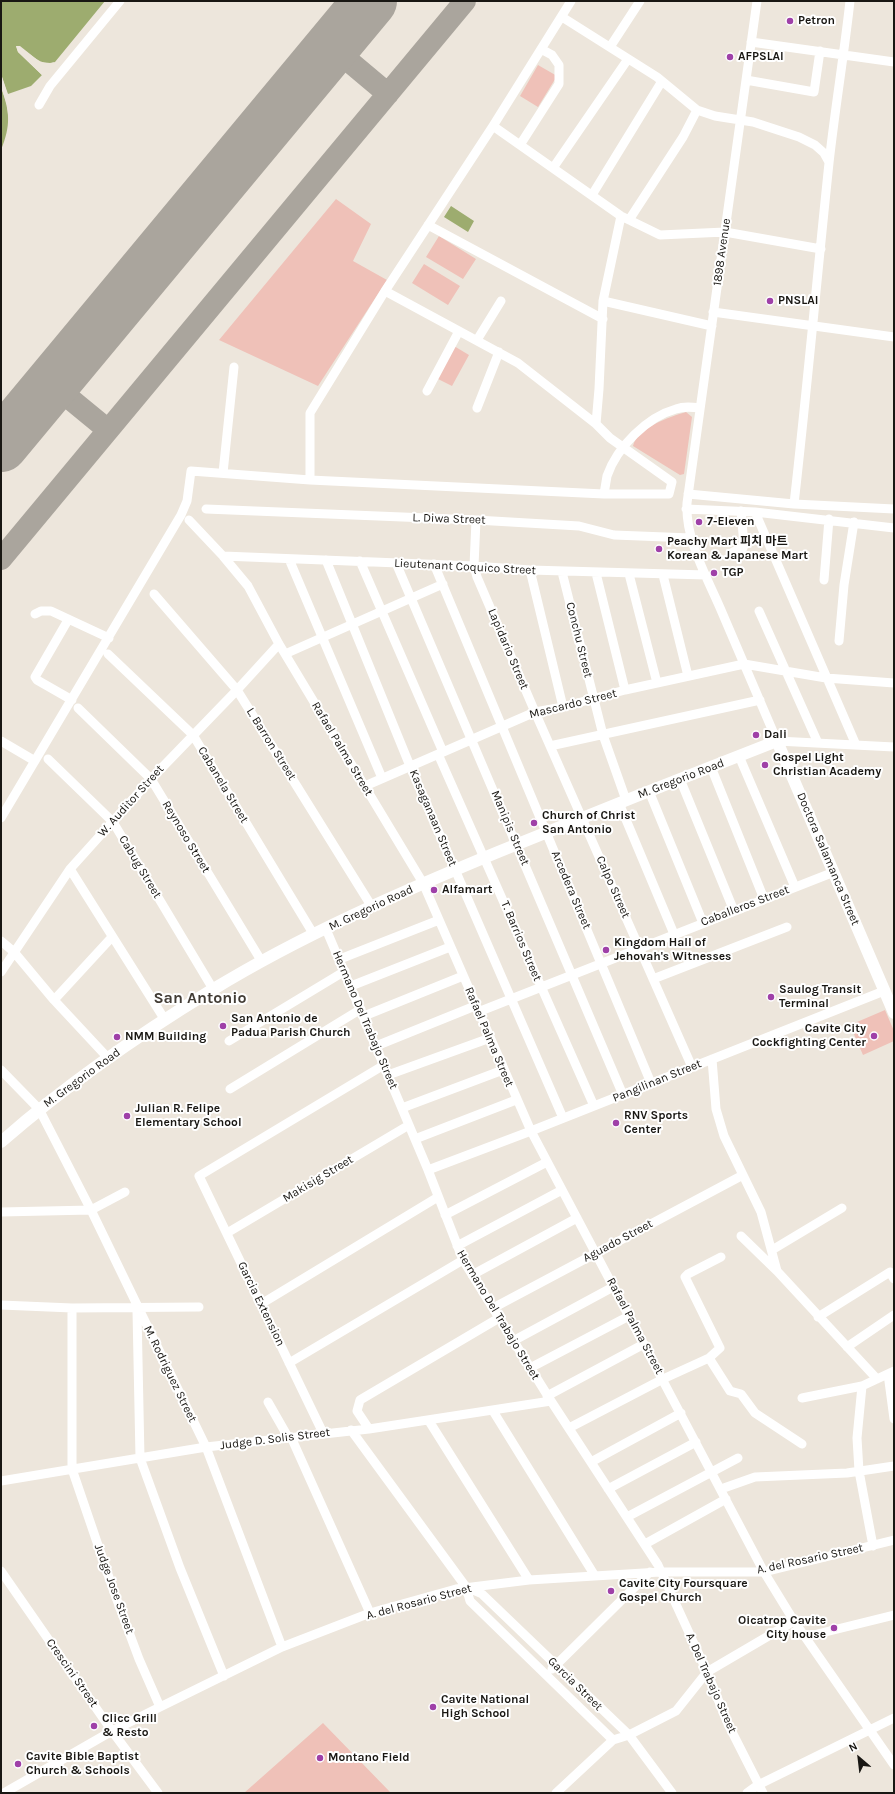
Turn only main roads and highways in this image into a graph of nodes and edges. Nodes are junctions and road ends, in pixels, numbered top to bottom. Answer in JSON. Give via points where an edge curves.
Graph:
{"nodes":[{"id":1,"x":777,"y":741,"type":"joint"},
{"id":2,"x":894,"y":1013,"type":"edge"},
{"id":3,"x":1,"y":1142,"type":"edge"}],
"edges":[{"from":1,"to":2,"type":"main road","name":"Doctora Salamanca Street"},
{"from":1,"to":3,"type":"main road","name":"M. Gregorio Road","via":[[423,883],[314,935],[213,989],[165,1020],[39,1109]]}]}
